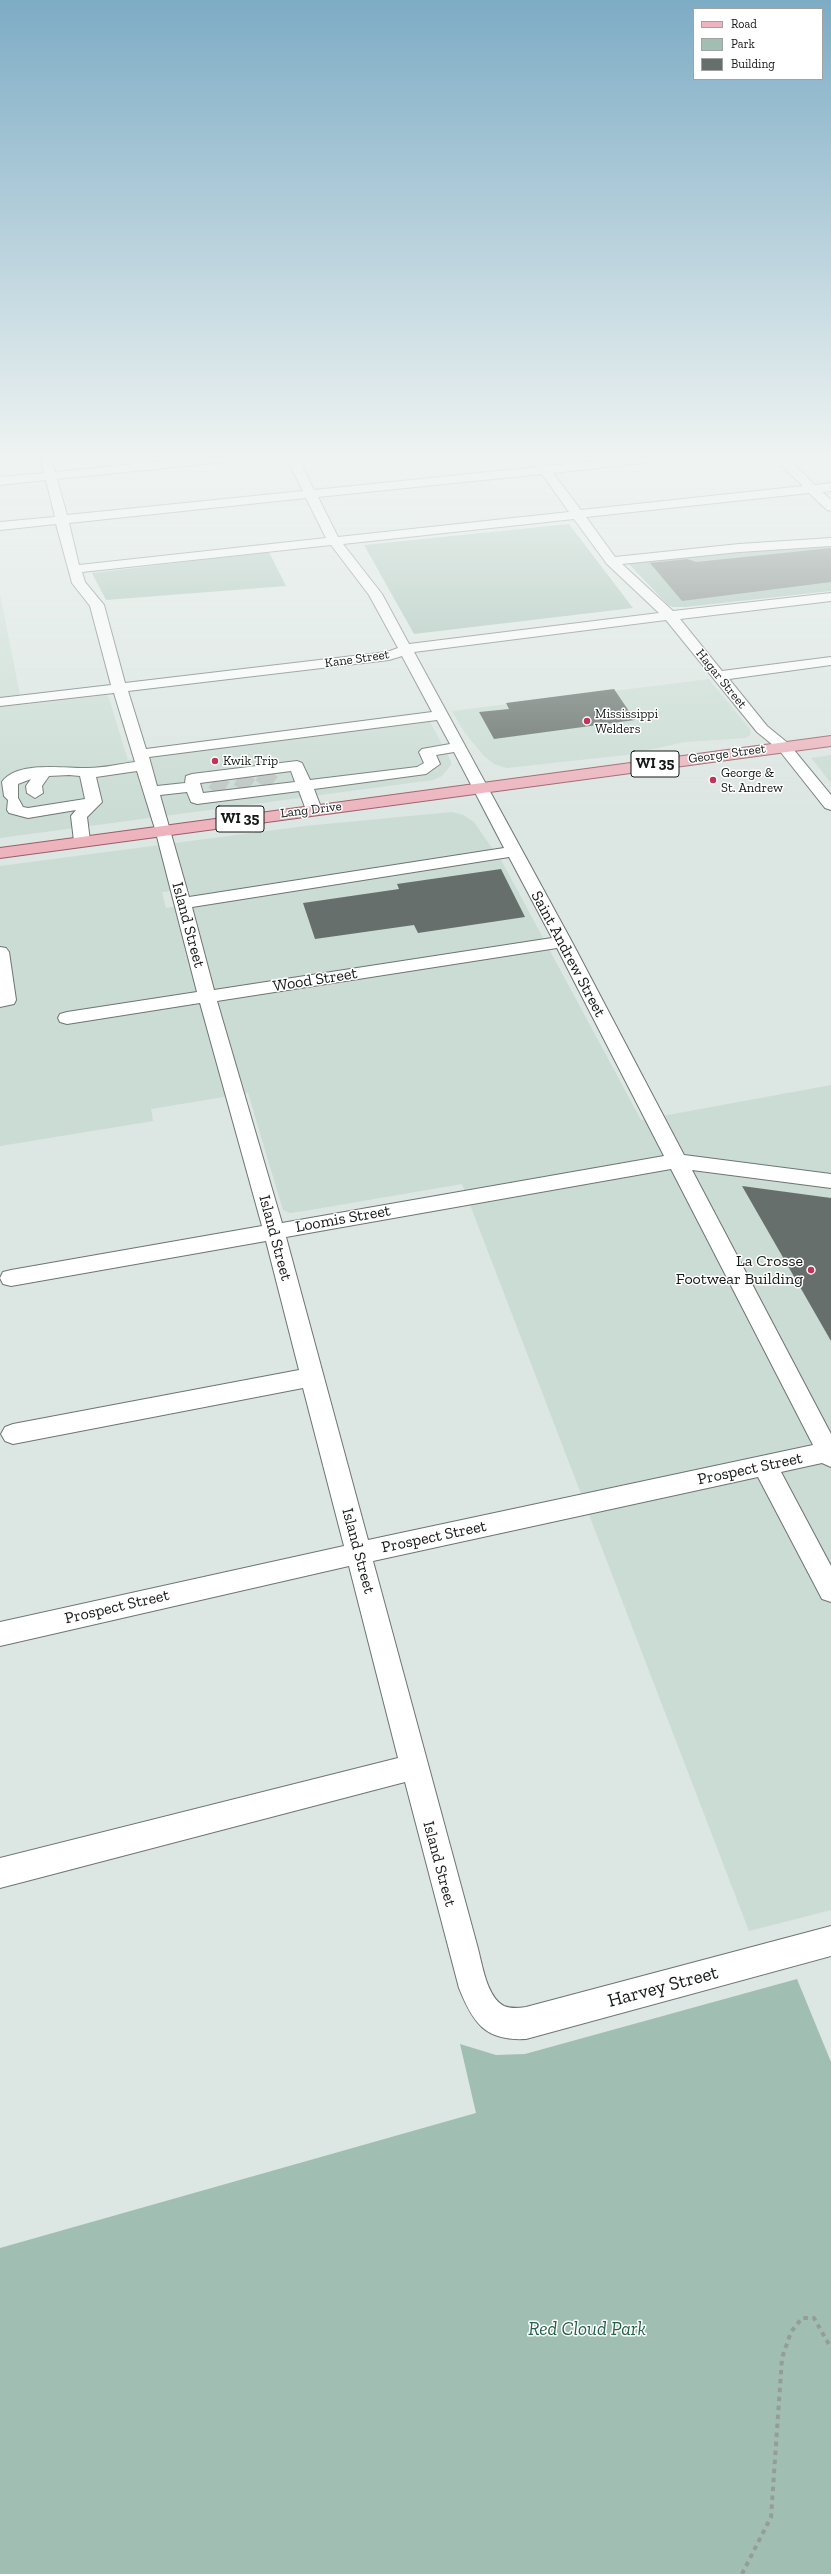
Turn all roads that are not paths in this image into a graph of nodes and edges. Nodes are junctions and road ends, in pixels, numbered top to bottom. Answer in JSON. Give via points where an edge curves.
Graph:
{"nodes":[{"id":1,"x":77,"y":578,"type":"edge"},
{"id":2,"x":362,"y":578,"type":"edge"},
{"id":3,"x":630,"y":578,"type":"edge"},
{"id":4,"x":831,"y":597,"type":"edge"},
{"id":5,"x":671,"y":617,"type":"junction"},
{"id":6,"x":406,"y":650,"type":"junction"},
{"id":7,"x":831,"y":661,"type":"edge"},
{"id":8,"x":718,"y":676,"type":"junction"},
{"id":9,"x":119,"y":688,"type":"junction"},
{"id":10,"x":0,"y":702,"type":"edge"},
{"id":11,"x":441,"y":715,"type":"junction"},
{"id":12,"x":831,"y":741,"type":"edge"},
{"id":13,"x":459,"y":747,"type":"junction"},
{"id":14,"x":784,"y":747,"type":"junction"},
{"id":15,"x":142,"y":760,"type":"junction"},
{"id":16,"x":43,"y":773,"type":"junction"},
{"id":17,"x":87,"y":773,"type":"junction"},
{"id":18,"x":249,"y":779,"type":"junction"},
{"id":19,"x":219,"y":785,"type":"junction"},
{"id":20,"x":304,"y":785,"type":"junction"},
{"id":21,"x":193,"y":786,"type":"junction"},
{"id":22,"x":480,"y":788,"type":"junction"},
{"id":23,"x":151,"y":791,"type":"junction"},
{"id":24,"x":40,"y":801,"type":"junction"},
{"id":25,"x":94,"y":802,"type":"junction"},
{"id":26,"x":831,"y":805,"type":"edge"},
{"id":27,"x":314,"y":810,"type":"junction"},
{"id":28,"x":163,"y":829,"type":"junction"},
{"id":29,"x":82,"y":841,"type":"junction"},
{"id":30,"x":514,"y":852,"type":"junction"},
{"id":31,"x":0,"y":853,"type":"edge"},
{"id":32,"x":182,"y":903,"type":"junction"},
{"id":33,"x":563,"y":942,"type":"junction"},
{"id":34,"x":0,"y":952,"type":"edge"},
{"id":35,"x":207,"y":997,"type":"junction"},
{"id":36,"x":0,"y":1001,"type":"edge"},
{"id":37,"x":67,"y":1018,"type":"dead end"},
{"id":38,"x":675,"y":1161,"type":"junction"},
{"id":39,"x":831,"y":1181,"type":"edge"},
{"id":40,"x":274,"y":1232,"type":"junction"},
{"id":41,"x":11,"y":1278,"type":"dead end"},
{"id":42,"x":312,"y":1377,"type":"junction"},
{"id":43,"x":13,"y":1434,"type":"dead end"},
{"id":44,"x":830,"y":1454,"type":"edge"},
{"id":45,"x":765,"y":1466,"type":"junction"},
{"id":46,"x":359,"y":1553,"type":"junction"},
{"id":47,"x":831,"y":1591,"type":"edge"},
{"id":48,"x":0,"y":1634,"type":"edge"},
{"id":49,"x":413,"y":1767,"type":"junction"},
{"id":50,"x":0,"y":1873,"type":"edge"},
{"id":51,"x":831,"y":1941,"type":"edge"},
{"id":52,"x":495,"y":2019,"type":"joint"}],
"edges":[{"from":1,"to":9,"type":"street","name":"Island Street","via":[[97,605]]},
{"from":2,"to":6,"type":"street","name":"Saint Andrew Street"},
{"from":3,"to":5,"type":"street","name":"Hagar Street"},
{"from":4,"to":5,"type":"street","name":"Kane Street"},
{"from":5,"to":6,"type":"street","name":"Kane Street","via":[[418,645]]},
{"from":5,"to":8,"type":"street","name":"Hagar Street"},
{"from":6,"to":9,"type":"street","name":"Kane Street","via":[[389,656]]},
{"from":6,"to":11,"type":"street","name":"Saint Andrew Street"},
{"from":7,"to":8,"type":"street"},
{"from":8,"to":14,"type":"street","name":"Hagar Street","via":[[762,729]]},
{"from":9,"to":10,"type":"street","name":"Kane Street"},
{"from":9,"to":15,"type":"street","name":"Island Street"},
{"from":11,"to":13,"type":"street","name":"Saint Andrew Street"},
{"from":11,"to":15,"type":"street"},
{"from":12,"to":14,"type":"main road","name":"George Street","number":"WI 35"},
{"from":13,"to":20,"type":"street","via":[[427,752],[432,764],[421,771]]},
{"from":13,"to":22,"type":"street","name":"Saint Andrew Street"},
{"from":14,"to":22,"type":"main road","name":"George Street","number":"WI 35"},
{"from":14,"to":26,"type":"street","name":"Hagar Street"},
{"from":15,"to":17,"type":"street"},
{"from":15,"to":23,"type":"street","name":"Island Street"},
{"from":16,"to":17,"type":"street","via":[[74,770]]},
{"from":16,"to":24,"type":"street","via":[[34,786]]},
{"from":16,"to":24,"type":"street","via":[[19,776],[10,782],[14,810],[28,813]]},
{"from":17,"to":25,"type":"street"},
{"from":18,"to":19,"type":"street"},
{"from":18,"to":19,"type":"street"},
{"from":18,"to":20,"type":"street","via":[[277,786]]},
{"from":18,"to":20,"type":"street","via":[[297,766]]},
{"from":19,"to":21,"type":"street","via":[[192,779]]},
{"from":19,"to":21,"type":"street","via":[[197,799]]},
{"from":20,"to":27,"type":"street"},
{"from":21,"to":23,"type":"street"},
{"from":22,"to":27,"type":"main road","name":"Lang Drive","number":"WI 35"},
{"from":22,"to":30,"type":"street","name":"Saint Andrew Street"},
{"from":23,"to":28,"type":"street","name":"Island Street"},
{"from":24,"to":25,"type":"street"},
{"from":25,"to":29,"type":"street","via":[[79,816]]},
{"from":27,"to":28,"type":"main road","name":"Lang Drive","number":"WI 35"},
{"from":28,"to":29,"type":"main road","name":"Lang Drive","number":"WI 35"},
{"from":28,"to":32,"type":"street","name":"Island Street"},
{"from":29,"to":31,"type":"main road","name":"Lang Drive","number":"WI 35"},
{"from":30,"to":32,"type":"street"},
{"from":30,"to":33,"type":"street","name":"Saint Andrew Street"},
{"from":32,"to":35,"type":"street","name":"Island Street"},
{"from":33,"to":35,"type":"street","name":"Wood Street"},
{"from":33,"to":38,"type":"street","name":"Saint Andrew Street"},
{"from":34,"to":36,"type":"street","via":[[7,1000]]},
{"from":35,"to":37,"type":"street","name":"Wood Street"},
{"from":35,"to":40,"type":"street","name":"Island Street"},
{"from":38,"to":39,"type":"street","name":"Loomis Street"},
{"from":38,"to":40,"type":"street","name":"Loomis Street"},
{"from":38,"to":44,"type":"street","name":"Saint Andrew Street"},
{"from":40,"to":41,"type":"street","name":"Loomis Street"},
{"from":40,"to":42,"type":"street","name":"Island Street"},
{"from":42,"to":43,"type":"street"},
{"from":42,"to":46,"type":"street","name":"Island Street"},
{"from":44,"to":45,"type":"street","name":"Prospect Street"},
{"from":45,"to":46,"type":"street","name":"Prospect Street"},
{"from":45,"to":47,"type":"street"},
{"from":46,"to":48,"type":"street","name":"Prospect Street"},
{"from":46,"to":49,"type":"street","name":"Island Street"},
{"from":49,"to":50,"type":"street"},
{"from":49,"to":52,"type":"street","name":"Island Street","via":[[475,1991],[481,2006]]},
{"from":51,"to":52,"type":"street","name":"Harvey Street","via":[[526,2023],[508,2024]]}]}
